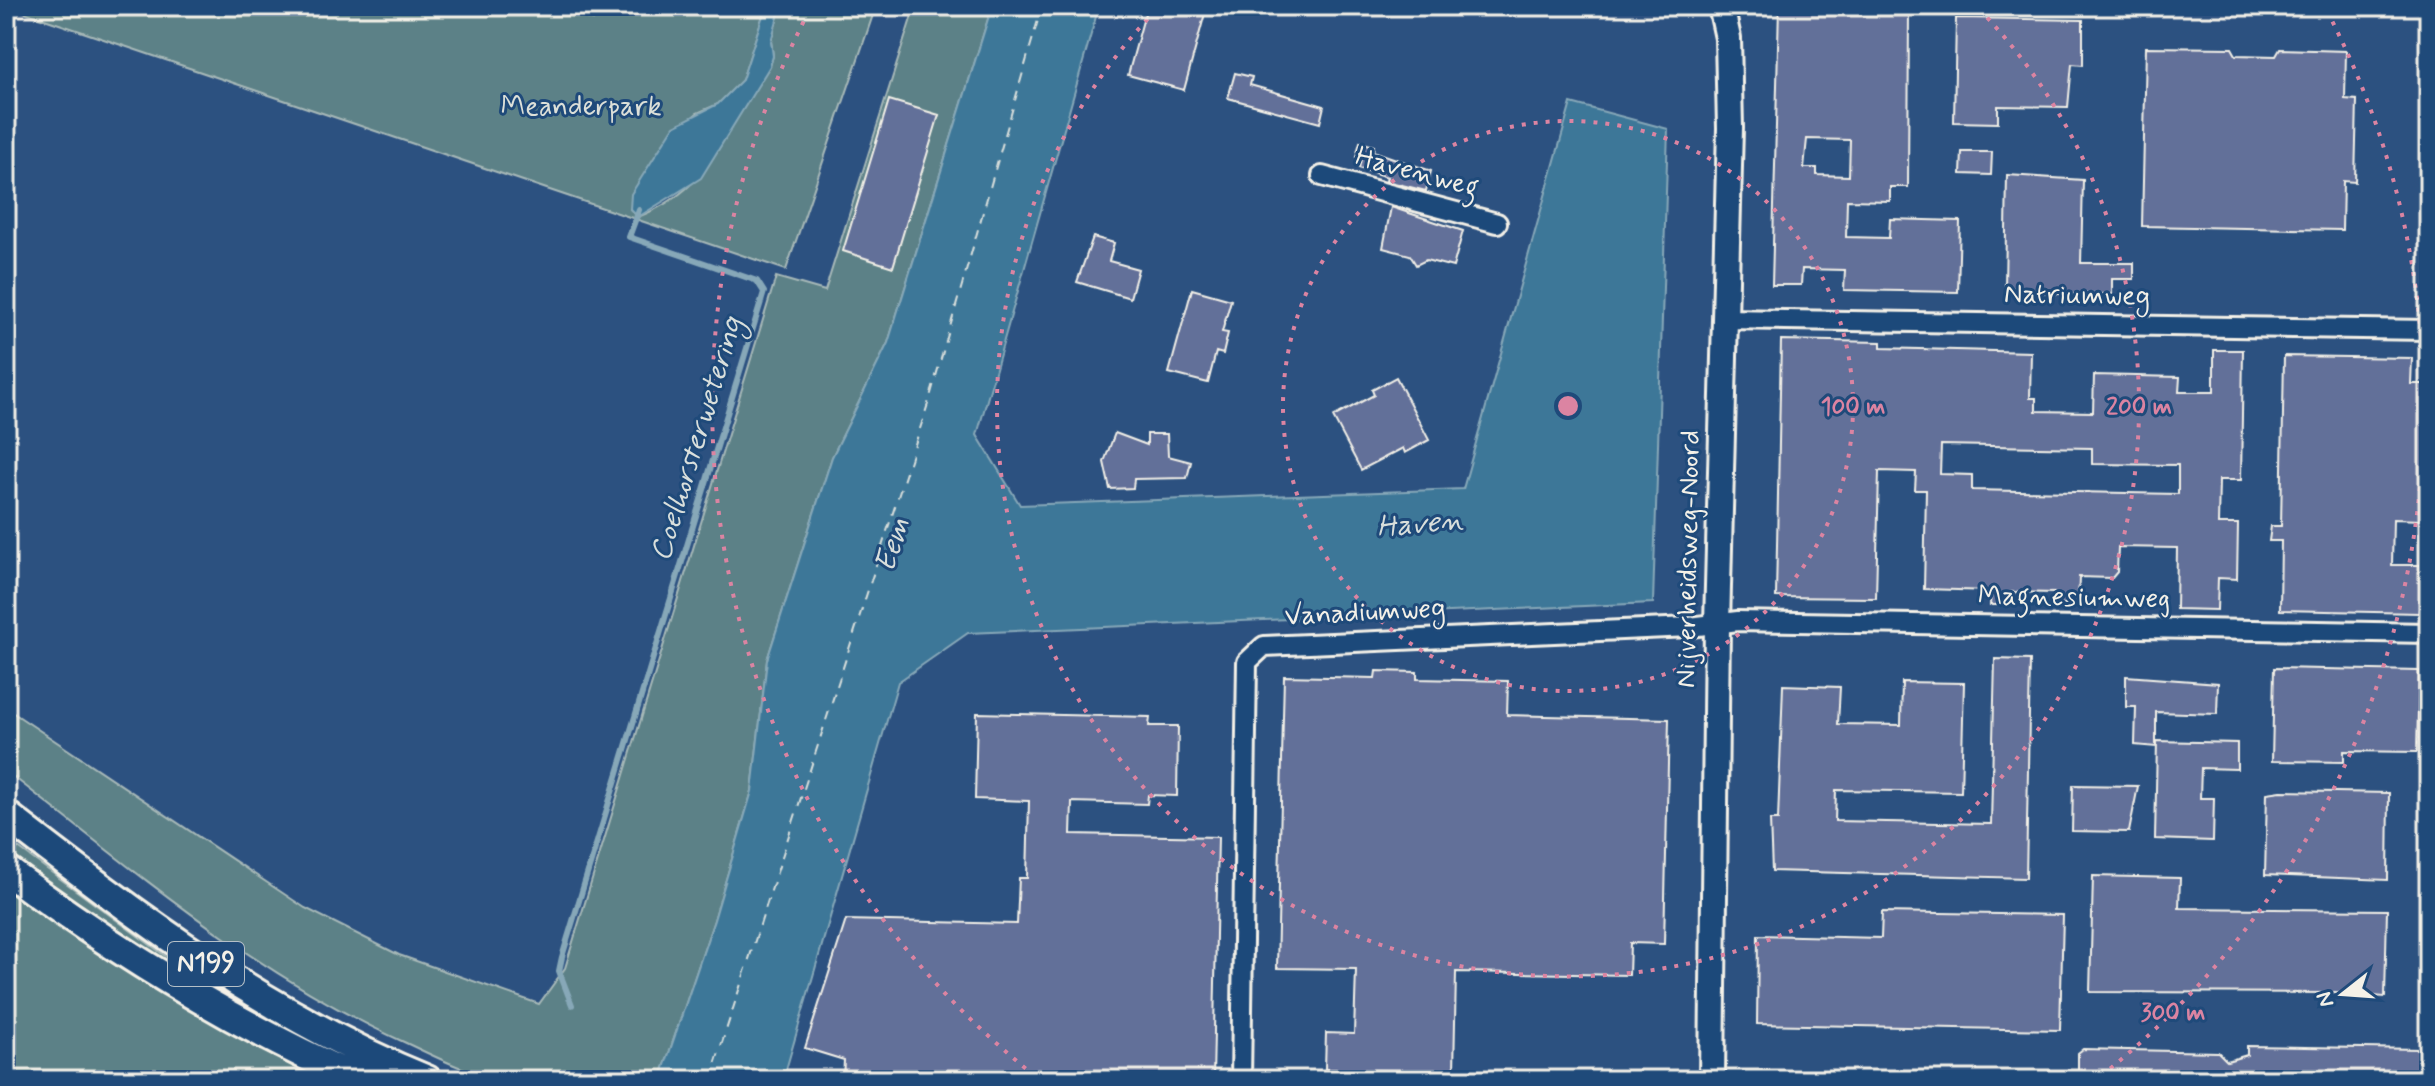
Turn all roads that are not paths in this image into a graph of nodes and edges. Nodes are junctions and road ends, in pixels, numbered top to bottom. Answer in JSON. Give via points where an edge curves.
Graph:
{"nodes":[{"id":1,"x":1721,"y":6,"type":"edge"},
{"id":2,"x":1737,"y":6,"type":"edge"},
{"id":3,"x":1728,"y":38,"type":"junction"},
{"id":4,"x":1322,"y":176,"type":"dead end"},
{"id":5,"x":1497,"y":223,"type":"dead end"},
{"id":6,"x":1724,"y":319,"type":"junction"},
{"id":7,"x":2429,"y":330,"type":"edge"},
{"id":8,"x":1717,"y":624,"type":"junction"},
{"id":9,"x":2429,"y":633,"type":"edge"},
{"id":10,"x":6,"y":815,"type":"edge"},
{"id":11,"x":6,"y":870,"type":"edge"},
{"id":12,"x":359,"y":1080,"type":"edge"},
{"id":13,"x":427,"y":1080,"type":"edge"},
{"id":14,"x":1241,"y":1080,"type":"edge"},
{"id":15,"x":1712,"y":1080,"type":"edge"}],
"edges":[{"from":1,"to":3,"type":"street","name":"Nijverheidsweg-Noord"},
{"from":2,"to":3,"type":"street","name":"Nijverheidsweg-Noord"},
{"from":3,"to":6,"type":"street","name":"Nijverheidsweg-Noord"},
{"from":4,"to":5,"type":"street","name":"Havenweg"},
{"from":6,"to":7,"type":"street","name":"Natriumweg"},
{"from":6,"to":8,"type":"street","name":"Nijverheidsweg-Noord"},
{"from":8,"to":9,"type":"street","name":"Magnesiumweg"},
{"from":8,"to":14,"type":"street","name":"Vanadiumweg","via":[[1264,646],[1247,662]]},
{"from":8,"to":15,"type":"street","name":"Nijverheidsweg-Noord"},
{"from":10,"to":13,"type":"main road","number":"N199","via":[[189,954],[285,1013]]},
{"from":11,"to":12,"type":"main road","number":"N199","via":[[223,1012]]}]}
